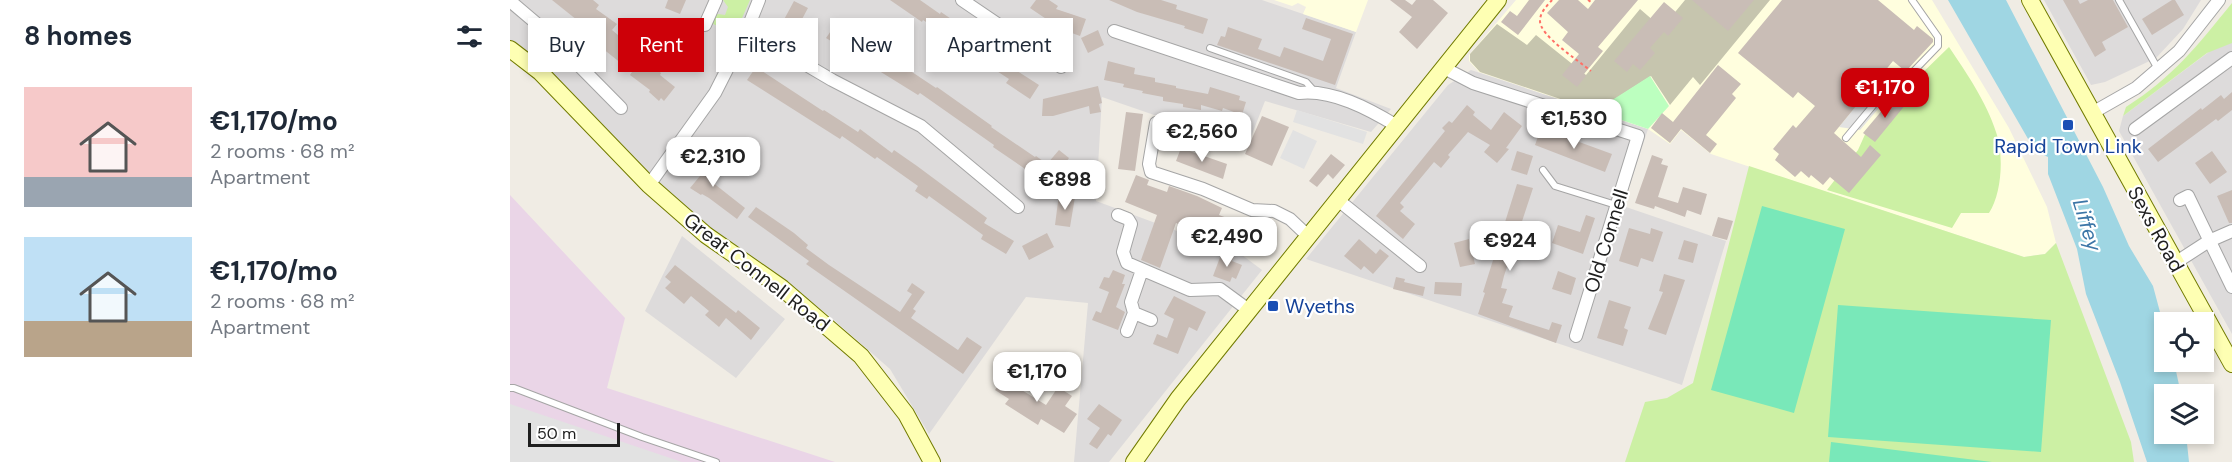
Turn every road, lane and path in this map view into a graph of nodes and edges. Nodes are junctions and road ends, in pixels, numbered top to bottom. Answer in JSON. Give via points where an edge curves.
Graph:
{"nodes":[{"id":1,"x":759,"y":0,"type":"edge"},
{"id":2,"x":962,"y":0,"type":"edge"},
{"id":3,"x":1498,"y":0,"type":"edge"},
{"id":4,"x":1552,"y":0,"type":"edge"},
{"id":5,"x":1912,"y":0,"type":"edge"},
{"id":6,"x":2030,"y":0,"type":"edge"},
{"id":7,"x":2119,"y":0,"type":"edge"},
{"id":8,"x":2219,"y":0,"type":"edge"},
{"id":9,"x":510,"y":1,"type":"edge"},
{"id":10,"x":718,"y":5,"type":"edge"},
{"id":11,"x":751,"y":18,"type":"edge"},
{"id":12,"x":989,"y":18,"type":"edge"},
{"id":13,"x":706,"y":24,"type":"joint"},
{"id":14,"x":716,"y":27,"type":"edge"},
{"id":15,"x":1114,"y":31,"type":"dead end"},
{"id":16,"x":1210,"y":48,"type":"dead end"},
{"id":17,"x":510,"y":49,"type":"edge"},
{"id":18,"x":2232,"y":58,"type":"edge"},
{"id":19,"x":1444,"y":68,"type":"junction"},
{"id":20,"x":2158,"y":69,"type":"junction"},
{"id":21,"x":1591,"y":70,"type":"dead end"},
{"id":22,"x":726,"y":72,"type":"edge"},
{"id":23,"x":816,"y":72,"type":"edge"},
{"id":24,"x":1315,"y":91,"type":"junction"},
{"id":25,"x":621,"y":108,"type":"dead end"},
{"id":26,"x":2092,"y":113,"type":"junction"},
{"id":27,"x":1397,"y":126,"type":"junction"},
{"id":28,"x":1169,"y":127,"type":"dead end"},
{"id":29,"x":2135,"y":129,"type":"dead end"},
{"id":30,"x":1846,"y":138,"type":"dead end"},
{"id":31,"x":1543,"y":170,"type":"dead end"},
{"id":32,"x":649,"y":185,"type":"junction"},
{"id":33,"x":1338,"y":201,"type":"junction"},
{"id":34,"x":2180,"y":201,"type":"dead end"},
{"id":35,"x":1617,"y":206,"type":"junction"},
{"id":36,"x":1018,"y":207,"type":"dead end"},
{"id":37,"x":1118,"y":215,"type":"dead end"},
{"id":38,"x":2232,"y":231,"type":"edge"},
{"id":39,"x":1309,"y":237,"type":"junction"},
{"id":40,"x":2209,"y":241,"type":"junction"},
{"id":41,"x":2175,"y":263,"type":"junction"},
{"id":42,"x":1420,"y":266,"type":"dead end"},
{"id":43,"x":1142,"y":270,"type":"junction"},
{"id":44,"x":2232,"y":288,"type":"edge"},
{"id":45,"x":1250,"y":310,"type":"junction"},
{"id":46,"x":1134,"y":313,"type":"junction"},
{"id":47,"x":1151,"y":320,"type":"dead end"},
{"id":48,"x":1127,"y":331,"type":"dead end"},
{"id":49,"x":1576,"y":336,"type":"dead end"},
{"id":50,"x":2232,"y":364,"type":"edge"},
{"id":51,"x":510,"y":388,"type":"edge"},
{"id":52,"x":716,"y":462,"type":"edge"},
{"id":53,"x":932,"y":462,"type":"edge"},
{"id":54,"x":1134,"y":462,"type":"edge"}],
"edges":[{"from":1,"to":11,"type":"street"},
{"from":2,"to":12,"type":"street"},
{"from":3,"to":19,"type":"street"},
{"from":4,"to":21,"type":"path","via":[[1540,22],[1544,32]]},
{"from":5,"to":30,"type":"lane","via":[[1938,37],[1938,46],[1910,75],[1896,78]]},
{"from":6,"to":26,"type":"street","name":"Sexs Road"},
{"from":7,"to":20,"type":"lane"},
{"from":8,"to":20,"type":"street","via":[[2179,51]]},
{"from":9,"to":25,"type":"street","via":[[543,28]]},
{"from":10,"to":13,"type":"street"},
{"from":13,"to":14,"type":"path"},
{"from":15,"to":24,"type":"street","via":[[1299,93]]},
{"from":16,"to":24,"type":"lane","via":[[1306,82]]},
{"from":17,"to":32,"type":"street","name":"Great Connell Road","via":[[540,72]]},
{"from":18,"to":29,"type":"street","via":[[2151,109]]},
{"from":19,"to":27,"type":"street"},
{"from":19,"to":35,"type":"street","name":"Old Connell","via":[[1473,83],[1638,136]]},
{"from":20,"to":26,"type":"street","via":[[2136,88]]},
{"from":22,"to":32,"type":"street","via":[[715,93]]},
{"from":23,"to":36,"type":"street","via":[[921,126]]},
{"from":24,"to":27,"type":"street","via":[[1377,114]]},
{"from":26,"to":41,"type":"street","name":"Sexs Road"},
{"from":27,"to":33,"type":"street"},
{"from":28,"to":39,"type":"street","via":[[1156,123],[1151,172],[1252,210],[1274,211],[1290,219]]},
{"from":31,"to":35,"type":"lane","via":[[1555,186]]},
{"from":32,"to":53,"type":"street","name":"Great Connell Road","via":[[706,235],[782,288],[861,356],[906,414]]},
{"from":33,"to":39,"type":"street"},
{"from":33,"to":42,"type":"street"},
{"from":34,"to":40,"type":"street","via":[[2188,196]]},
{"from":35,"to":49,"type":"street","name":"Old Connell"},
{"from":37,"to":43,"type":"street","via":[[1131,224],[1124,259]]},
{"from":38,"to":40,"type":"street"},
{"from":39,"to":45,"type":"street"},
{"from":40,"to":41,"type":"street"},
{"from":40,"to":44,"type":"street"},
{"from":41,"to":50,"type":"street","name":"Sexs Road"},
{"from":43,"to":45,"type":"street","via":[[1190,290],[1220,289]]},
{"from":43,"to":46,"type":"street","via":[[1131,302]]},
{"from":45,"to":54,"type":"street","via":[[1178,399]]},
{"from":46,"to":47,"type":"street"},
{"from":46,"to":48,"type":"street"},
{"from":51,"to":52,"type":"lane"}]}
